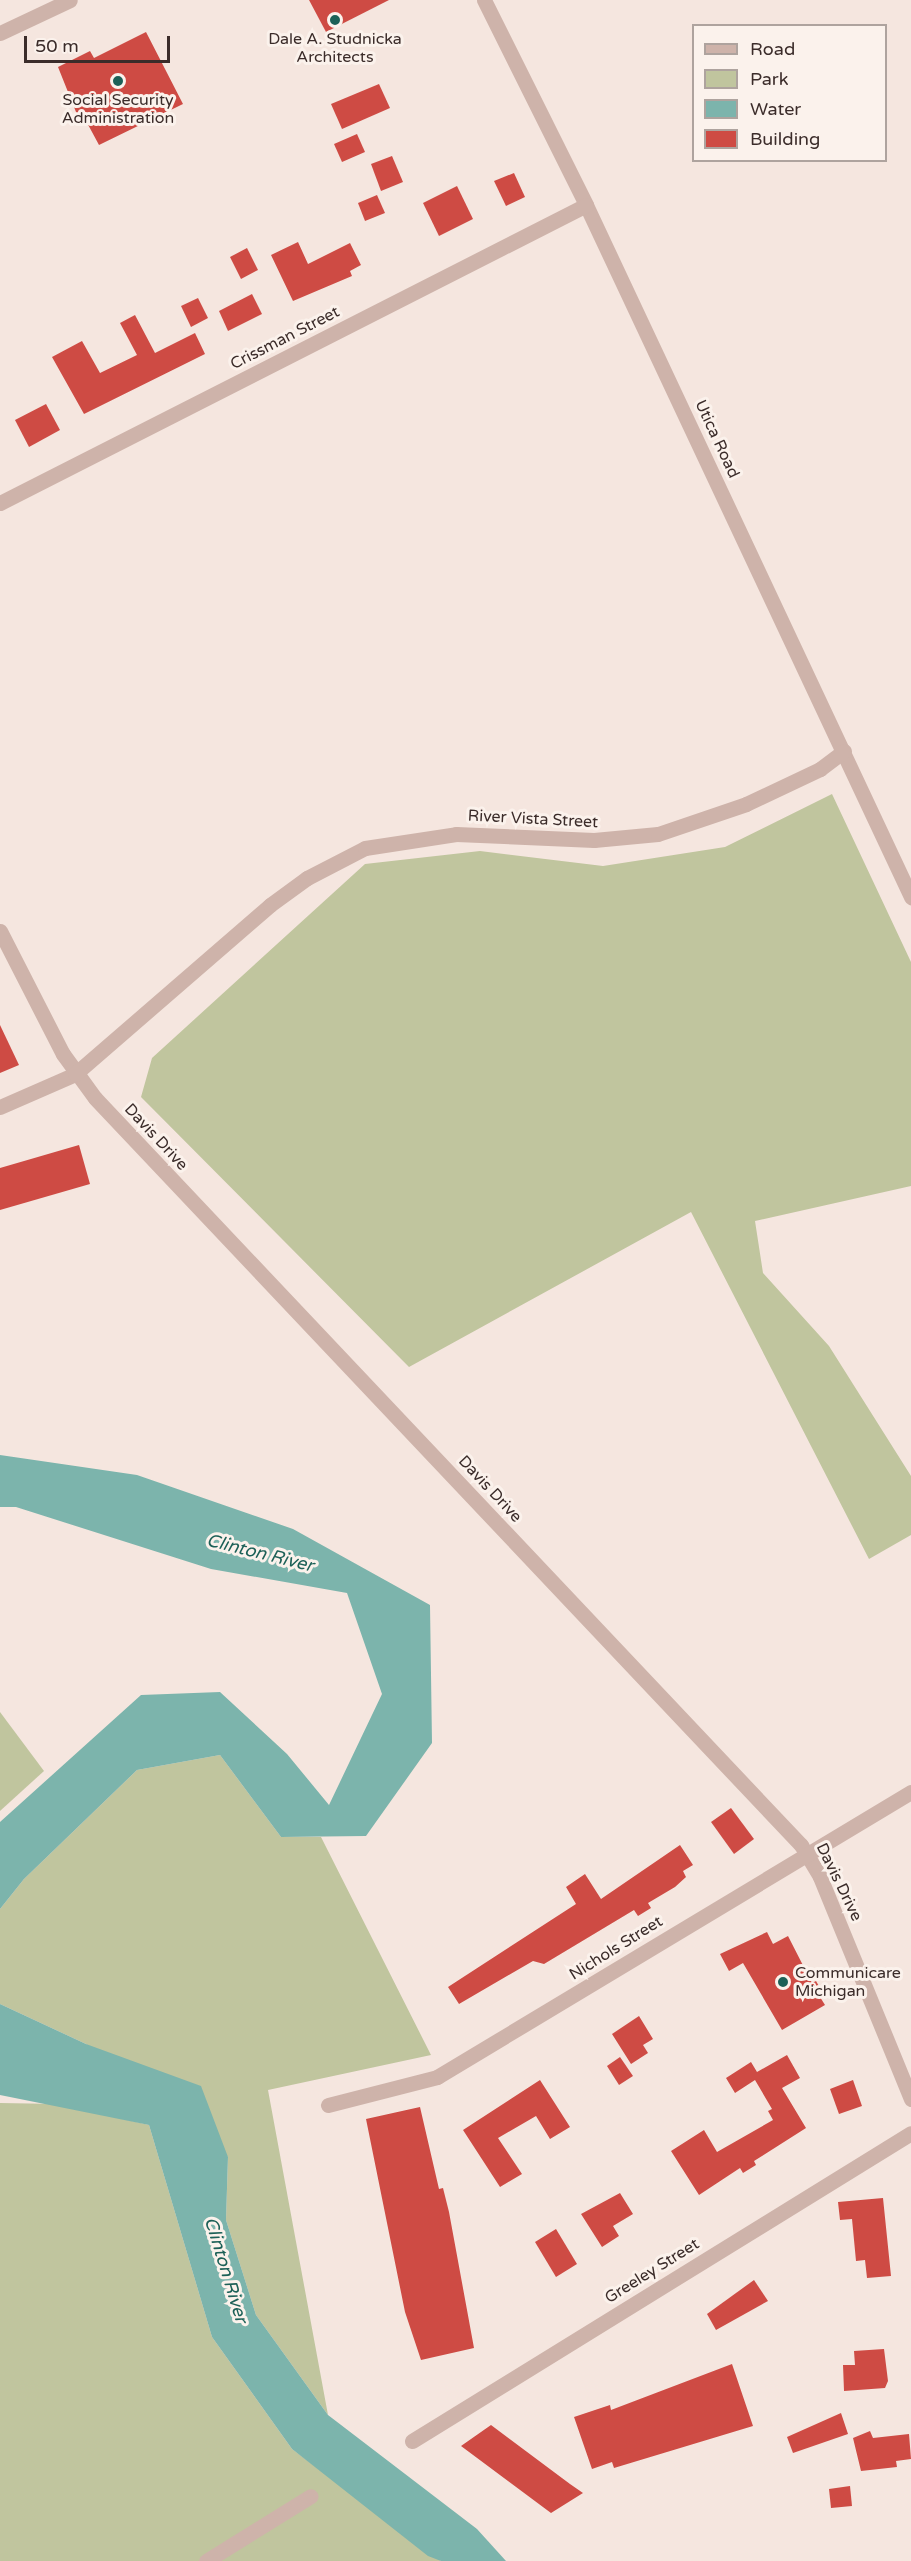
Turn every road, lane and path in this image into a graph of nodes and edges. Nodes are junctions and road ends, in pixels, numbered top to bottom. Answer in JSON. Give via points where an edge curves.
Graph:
{"nodes":[{"id":1,"x":70,"y":0,"type":"edge"},
{"id":2,"x":484,"y":0,"type":"edge"},
{"id":3,"x":0,"y":33,"type":"edge"},
{"id":4,"x":586,"y":205,"type":"junction"},
{"id":5,"x":0,"y":503,"type":"edge"},
{"id":6,"x":844,"y":751,"type":"junction"},
{"id":7,"x":911,"y":897,"type":"edge"},
{"id":8,"x":0,"y":931,"type":"edge"},
{"id":9,"x":75,"y":1074,"type":"junction"},
{"id":10,"x":0,"y":1107,"type":"edge"},
{"id":11,"x":911,"y":1792,"type":"edge"},
{"id":12,"x":808,"y":1854,"type":"junction"},
{"id":13,"x":911,"y":2099,"type":"edge"},
{"id":14,"x":328,"y":2105,"type":"dead end"},
{"id":15,"x":911,"y":2133,"type":"edge"},
{"id":16,"x":412,"y":2440,"type":"dead end"},
{"id":17,"x":311,"y":2496,"type":"dead end"},
{"id":18,"x":206,"y":2561,"type":"edge"}],
"edges":[{"from":1,"to":3,"type":"street"},
{"from":2,"to":4,"type":"street","name":"Utica Road"},
{"from":4,"to":5,"type":"street","name":"Crissman Street"},
{"from":4,"to":6,"type":"street","name":"Utica Road"},
{"from":6,"to":7,"type":"street","name":"Utica Road"},
{"from":6,"to":9,"type":"street","name":"River Vista Street","via":[[820,769],[746,804],[658,834],[594,840],[456,834],[365,848],[307,878],[270,905]]},
{"from":8,"to":9,"type":"street","name":"Davis Drive"},
{"from":9,"to":10,"type":"street","name":"River Vista Street"},
{"from":9,"to":12,"type":"street","name":"Davis Drive"},
{"from":11,"to":12,"type":"street","name":"Nichols Street"},
{"from":12,"to":13,"type":"street","name":"Davis Drive"},
{"from":12,"to":14,"type":"street","name":"Nichols Street","via":[[428,2082]]},
{"from":15,"to":16,"type":"street","name":"Greeley Street"},
{"from":17,"to":18,"type":"street"}]}
